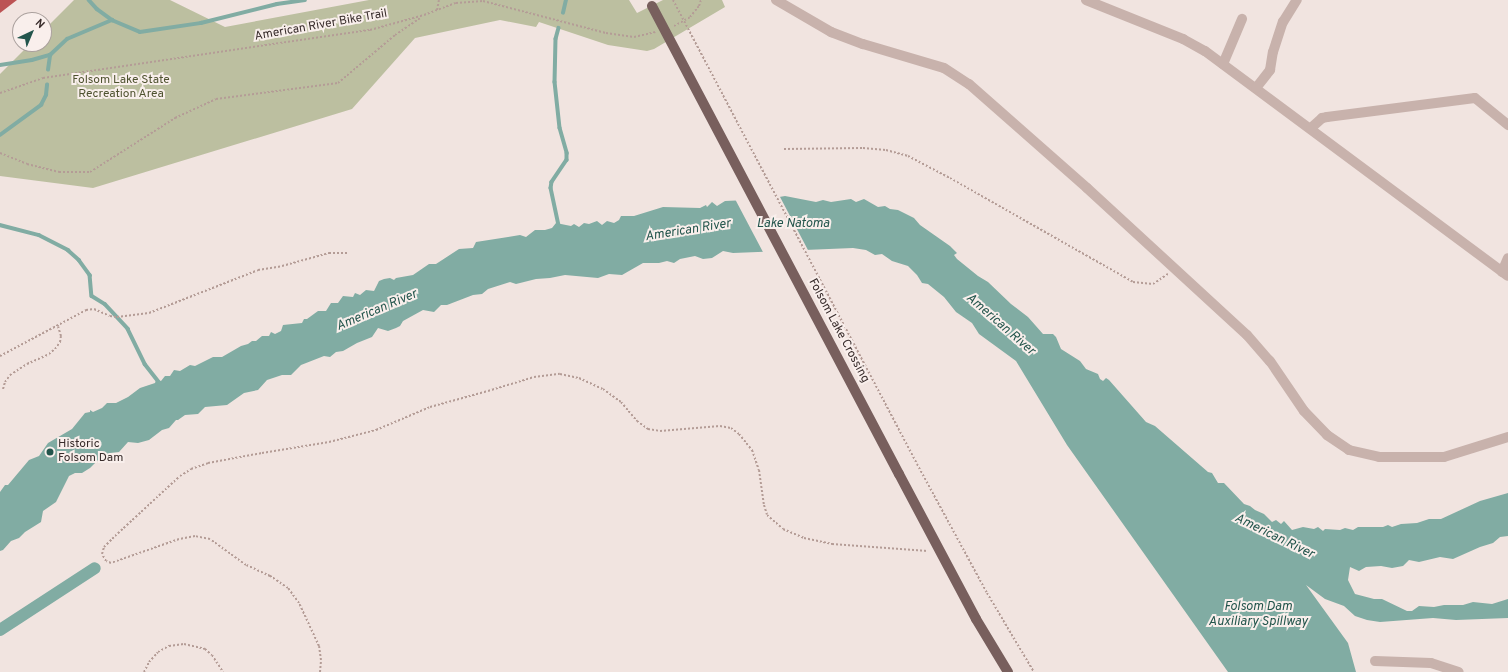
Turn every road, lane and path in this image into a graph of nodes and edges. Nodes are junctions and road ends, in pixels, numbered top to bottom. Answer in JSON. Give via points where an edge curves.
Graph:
{"nodes":[{"id":1,"x":439,"y":0,"type":"edge"},
{"id":2,"x":673,"y":0,"type":"edge"},
{"id":3,"x":701,"y":0,"type":"edge"},
{"id":4,"x":776,"y":0,"type":"edge"},
{"id":5,"x":1086,"y":0,"type":"edge"},
{"id":6,"x":1297,"y":0,"type":"edge"},
{"id":7,"x":651,"y":3,"type":"edge"},
{"id":8,"x":437,"y":10,"type":"junction"},
{"id":9,"x":424,"y":15,"type":"junction"},
{"id":10,"x":1242,"y":19,"type":"dead end"},
{"id":11,"x":670,"y":28,"type":"dead end"},
{"id":12,"x":657,"y":32,"type":"dead end"},
{"id":13,"x":1223,"y":64,"type":"junction"},
{"id":14,"x":1256,"y":88,"type":"junction"},
{"id":15,"x":0,"y":93,"type":"edge"},
{"id":16,"x":1508,"y":125,"type":"edge"},
{"id":17,"x":1311,"y":128,"type":"junction"},
{"id":18,"x":784,"y":148,"type":"dead end"},
{"id":19,"x":0,"y":153,"type":"edge"},
{"id":20,"x":348,"y":252,"type":"dead end"},
{"id":21,"x":1508,"y":258,"type":"edge"},
{"id":22,"x":1175,"y":268,"type":"junction"},
{"id":23,"x":1505,"y":274,"type":"edge"},
{"id":24,"x":58,"y":326,"type":"junction"},
{"id":25,"x":0,"y":356,"type":"edge"},
{"id":26,"x":3,"y":389,"type":"dead end"},
{"id":27,"x":1508,"y":437,"type":"edge"},
{"id":28,"x":940,"y":552,"type":"junction"},
{"id":29,"x":1375,"y":661,"type":"dead end"},
{"id":30,"x":144,"y":672,"type":"edge"},
{"id":31,"x":223,"y":672,"type":"edge"},
{"id":32,"x":320,"y":672,"type":"edge"},
{"id":33,"x":1008,"y":672,"type":"edge"},
{"id":34,"x":1034,"y":672,"type":"edge"},
{"id":35,"x":1460,"y":672,"type":"edge"}],
"edges":[{"from":1,"to":8,"type":"path"},
{"from":2,"to":34,"type":"path","bridge":true,"via":[[917,464],[987,593]]},
{"from":3,"to":11,"type":"path","via":[[690,17]]},
{"from":4,"to":22,"type":"lane","via":[[831,32],[944,68],[969,84]]},
{"from":5,"to":13,"type":"lane","via":[[1183,39]]},
{"from":6,"to":14,"type":"lane","via":[[1283,22],[1270,70]]},
{"from":7,"to":28,"type":"main road","name":"Folsom Lake Crossing","bridge":true},
{"from":8,"to":9,"type":"path","name":"American River Bike Trail"},
{"from":8,"to":12,"type":"path","name":"American River Bike Trail","via":[[456,3],[483,1],[606,33],[634,37]]},
{"from":9,"to":15,"type":"path","name":"American River Bike Trail","via":[[370,30],[43,78]]},
{"from":9,"to":19,"type":"path","via":[[394,35],[338,83],[216,99],[175,118],[90,172],[59,172]]},
{"from":10,"to":13,"type":"lane"},
{"from":13,"to":14,"type":"lane"},
{"from":14,"to":17,"type":"lane"},
{"from":16,"to":17,"type":"lane","via":[[1474,98],[1327,117],[1322,118]]},
{"from":17,"to":23,"type":"lane"},
{"from":18,"to":22,"type":"path","via":[[863,148],[886,150],[908,156],[1133,282],[1153,284]]},
{"from":20,"to":24,"type":"path","via":[[329,253],[258,270],[149,313],[117,317],[94,309],[86,310]]},
{"from":21,"to":23,"type":"lane"},
{"from":22,"to":27,"type":"lane","via":[[1247,335],[1270,361],[1304,411],[1327,435],[1350,450],[1379,457],[1444,457]]},
{"from":24,"to":25,"type":"path"},
{"from":24,"to":26,"type":"path","via":[[61,336],[55,349],[10,376]]},
{"from":28,"to":32,"type":"path","via":[[832,544],[804,538],[782,529],[767,515],[759,470],[752,450],[731,428],[720,426],[648,429],[637,421],[621,402],[603,389],[579,378],[560,374],[534,376],[430,407],[376,430],[329,442],[208,463],[191,469],[180,476],[104,548],[102,554],[106,561],[112,563],[179,539],[196,536],[210,539],[246,564],[288,588],[299,603],[319,646]]},
{"from":28,"to":33,"type":"main road","name":"Folsom Lake Crossing"},
{"from":29,"to":35,"type":"lane","via":[[1430,663]]},
{"from":30,"to":31,"type":"path","via":[[158,652],[169,646],[184,644],[205,649]]}]}
